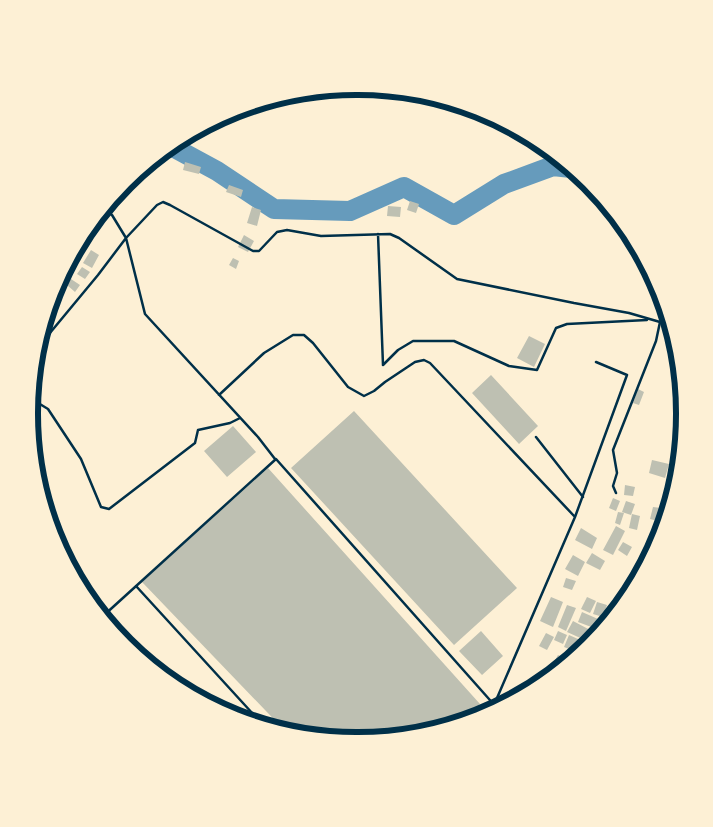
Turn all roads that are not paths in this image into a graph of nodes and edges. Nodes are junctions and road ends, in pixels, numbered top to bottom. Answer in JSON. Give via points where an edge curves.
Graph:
{"nodes":[{"id":1,"x":109,"y":212,"type":"edge"},
{"id":2,"x":378,"y":234,"type":"junction"},
{"id":3,"x":126,"y":238,"type":"junction"},
{"id":4,"x":651,"y":320,"type":"junction"},
{"id":5,"x":660,"y":322,"type":"junction"},
{"id":6,"x":663,"y":324,"type":"edge"},
{"id":7,"x":47,"y":338,"type":"edge"},
{"id":8,"x":596,"y":362,"type":"dead end"},
{"id":9,"x":219,"y":395,"type":"junction"},
{"id":10,"x":38,"y":402,"type":"edge"},
{"id":11,"x":240,"y":418,"type":"junction"},
{"id":12,"x":536,"y":437,"type":"dead end"},
{"id":13,"x":276,"y":459,"type":"junction"},
{"id":14,"x":616,"y":493,"type":"dead end"},
{"id":15,"x":583,"y":498,"type":"junction"},
{"id":16,"x":576,"y":518,"type":"junction"},
{"id":17,"x":136,"y":586,"type":"junction"},
{"id":18,"x":107,"y":612,"type":"edge"},
{"id":19,"x":496,"y":701,"type":"edge"},
{"id":20,"x":492,"y":703,"type":"edge"},
{"id":21,"x":255,"y":716,"type":"edge"}],
"edges":[{"from":1,"to":3,"type":"lane"},
{"from":2,"to":3,"type":"lane","via":[[321,236],[287,230],[277,232],[258,252],[163,202]]},
{"from":2,"to":4,"type":"lane","via":[[399,238],[457,279]]},
{"from":2,"to":4,"type":"lane","via":[[383,364],[413,341],[454,341],[509,366],[538,370],[556,328],[567,324]]},
{"from":3,"to":7,"type":"lane"},
{"from":3,"to":9,"type":"lane","via":[[145,314]]},
{"from":4,"to":5,"type":"lane"},
{"from":5,"to":6,"type":"lane"},
{"from":5,"to":14,"type":"lane","via":[[613,450],[618,473],[614,486]]},
{"from":8,"to":15,"type":"lane","via":[[627,375]]},
{"from":9,"to":11,"type":"lane"},
{"from":9,"to":16,"type":"lane","via":[[264,353],[293,335],[304,335],[348,387],[364,396],[415,362],[430,362]]},
{"from":10,"to":11,"type":"lane","via":[[48,408],[81,460],[101,507],[109,509],[195,443],[198,430]]},
{"from":11,"to":13,"type":"lane"},
{"from":12,"to":15,"type":"lane"},
{"from":13,"to":17,"type":"lane"},
{"from":13,"to":20,"type":"lane"},
{"from":15,"to":16,"type":"lane"},
{"from":16,"to":19,"type":"lane"},
{"from":17,"to":18,"type":"lane"},
{"from":17,"to":21,"type":"lane"}]}
